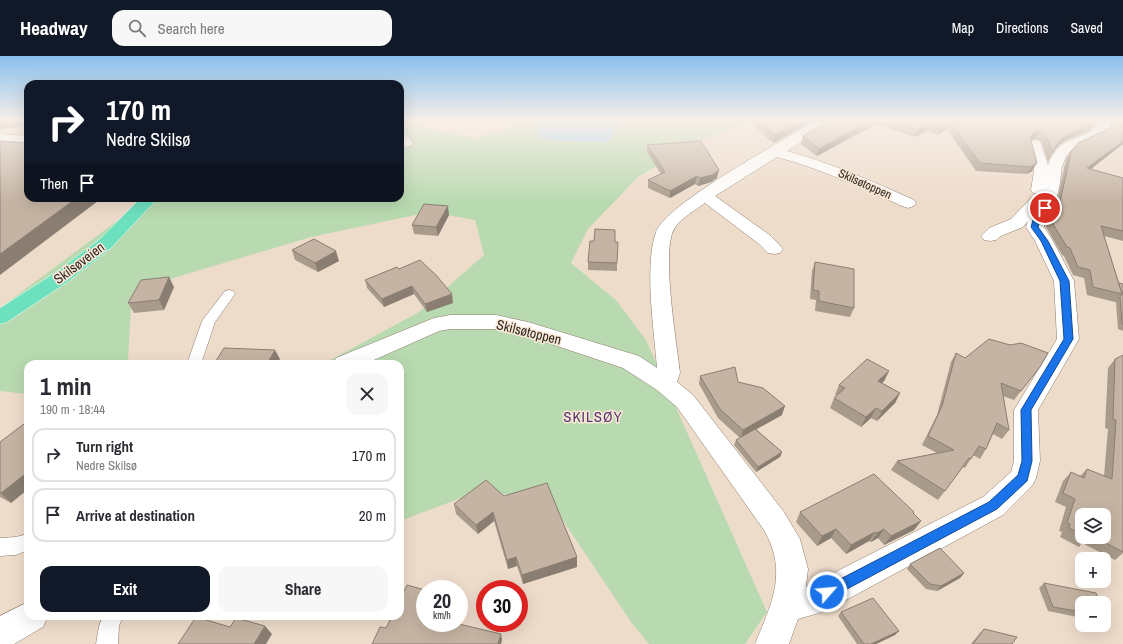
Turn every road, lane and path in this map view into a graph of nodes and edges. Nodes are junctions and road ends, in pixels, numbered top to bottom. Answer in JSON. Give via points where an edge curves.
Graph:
{"nodes":[{"id":1,"x":783,"y":147,"type":"edge"},
{"id":2,"x":1036,"y":147,"type":"edge"},
{"id":3,"x":1066,"y":147,"type":"edge"},
{"id":4,"x":776,"y":152,"type":"junction"},
{"id":5,"x":705,"y":196,"type":"junction"},
{"id":6,"x":146,"y":202,"type":"edge"},
{"id":7,"x":908,"y":203,"type":"dead end"},
{"id":8,"x":1041,"y":204,"type":"junction"},
{"id":9,"x":990,"y":236,"type":"dead end"},
{"id":10,"x":774,"y":249,"type":"dead end"},
{"id":11,"x":229,"y":294,"type":"dead end"},
{"id":12,"x":0,"y":317,"type":"edge"},
{"id":13,"x":195,"y":360,"type":"edge"},
{"id":14,"x":353,"y":360,"type":"edge"},
{"id":15,"x":665,"y":384,"type":"junction"},
{"id":16,"x":24,"y":543,"type":"edge"},
{"id":17,"x":0,"y":547,"type":"edge"},
{"id":18,"x":788,"y":606,"type":"junction"},
{"id":19,"x":25,"y":620,"type":"edge"},
{"id":20,"x":111,"y":620,"type":"edge"},
{"id":21,"x":0,"y":634,"type":"edge"},
{"id":22,"x":107,"y":644,"type":"edge"},
{"id":23,"x":772,"y":644,"type":"edge"}],
"edges":[{"from":1,"to":4,"type":"street"},
{"from":2,"to":8,"type":"street","via":[[1042,170]]},
{"from":3,"to":8,"type":"street","via":[[1054,164],[1052,188]]},
{"from":4,"to":5,"type":"street"},
{"from":4,"to":7,"type":"street","name":"Skilsøtoppen","via":[[844,174]]},
{"from":5,"to":10,"type":"street"},
{"from":5,"to":15,"type":"street","via":[[675,218],[665,230],[661,246],[660,281],[669,373]]},
{"from":6,"to":12,"type":"main road","name":"Skilsøveien","via":[[106,243],[62,277]]},
{"from":8,"to":9,"type":"street","via":[[1016,223]]},
{"from":8,"to":18,"type":"street","via":[[1034,227],[1064,281],[1068,339],[1026,410],[1027,461],[1023,478],[993,506],[837,588],[808,602]]},
{"from":11,"to":13,"type":"lane","via":[[210,321]]},
{"from":14,"to":15,"type":"street","name":"Skilsøtoppen","via":[[434,325],[450,322],[496,322],[521,327],[631,362]]},
{"from":15,"to":18,"type":"street","name":"Skilsøtoppen","via":[[685,401],[785,539],[794,569]]},
{"from":16,"to":17,"type":"lane"},
{"from":18,"to":23,"type":"street","name":"Skilsøtoppen"},
{"from":19,"to":21,"type":"street"},
{"from":20,"to":22,"type":"lane"}]}
